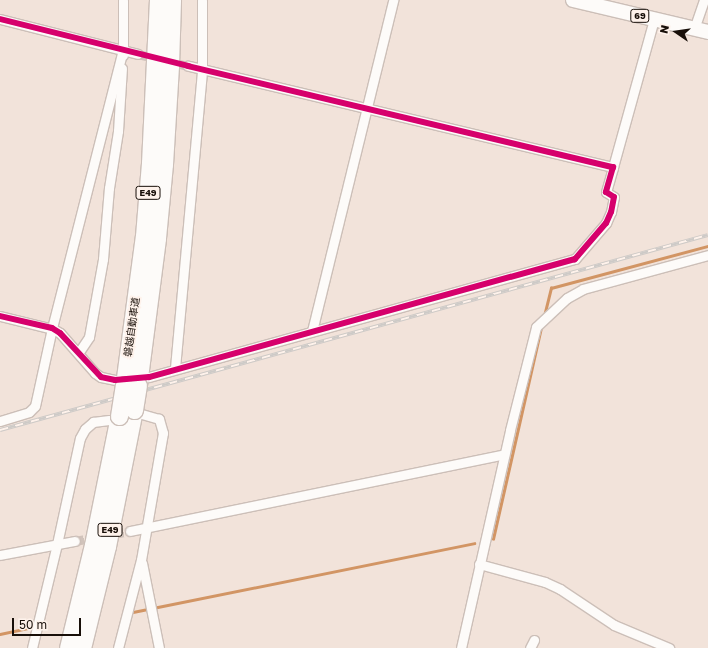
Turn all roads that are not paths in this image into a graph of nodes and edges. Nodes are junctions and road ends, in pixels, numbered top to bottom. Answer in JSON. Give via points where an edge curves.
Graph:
{"nodes":[{"id":1,"x":123,"y":0,"type":"edge"},
{"id":2,"x":158,"y":0,"type":"edge"},
{"id":3,"x":172,"y":0,"type":"edge"},
{"id":4,"x":202,"y":0,"type":"edge"},
{"id":5,"x":393,"y":0,"type":"edge"},
{"id":6,"x":573,"y":0,"type":"edge"},
{"id":7,"x":704,"y":0,"type":"edge"},
{"id":8,"x":0,"y":19,"type":"edge"},
{"id":9,"x":654,"y":19,"type":"junction"},
{"id":10,"x":701,"y":31,"type":"edge"},
{"id":11,"x":123,"y":50,"type":"junction"},
{"id":12,"x":138,"y":54,"type":"tunnel mouth"},
{"id":13,"x":188,"y":66,"type":"tunnel mouth"},
{"id":14,"x":202,"y":69,"type":"junction"},
{"id":15,"x":367,"y":108,"type":"junction"},
{"id":16,"x":613,"y":167,"type":"junction"},
{"id":17,"x":708,"y":255,"type":"edge"},
{"id":18,"x":0,"y":316,"type":"edge"},
{"id":19,"x":52,"y":328,"type":"junction"},
{"id":20,"x":312,"y":331,"type":"junction"},
{"id":21,"x":79,"y":352,"type":"junction"},
{"id":22,"x":175,"y":368,"type":"junction"},
{"id":23,"x":132,"y":382,"type":"junction"},
{"id":24,"x":126,"y":415,"type":"junction"},
{"id":25,"x":0,"y":421,"type":"edge"},
{"id":26,"x":504,"y":454,"type":"junction"},
{"id":27,"x":146,"y":527,"type":"junction"},
{"id":28,"x":130,"y":531,"type":"tunnel mouth"},
{"id":29,"x":75,"y":541,"type":"tunnel mouth"},
{"id":30,"x":58,"y":544,"type":"junction"},
{"id":31,"x":0,"y":555,"type":"edge"},
{"id":32,"x":141,"y":560,"type":"junction"},
{"id":33,"x":480,"y":564,"type":"junction"},
{"id":34,"x":32,"y":648,"type":"edge"},
{"id":35,"x":68,"y":648,"type":"edge"},
{"id":36,"x":82,"y":648,"type":"edge"},
{"id":37,"x":118,"y":648,"type":"edge"},
{"id":38,"x":159,"y":648,"type":"edge"},
{"id":39,"x":461,"y":648,"type":"edge"},
{"id":40,"x":669,"y":648,"type":"edge"}],
"edges":[{"from":1,"to":11,"type":"street"},
{"from":2,"to":23,"type":"highway","name":"磐越自動車道","number":"E49","via":[[156,72]]},
{"from":3,"to":23,"type":"highway","name":"磐越自動車道","number":"E49","via":[[164,172],[152,281]]},
{"from":4,"to":14,"type":"street"},
{"from":5,"to":15,"type":"street"},
{"from":6,"to":9,"type":"main road","number":"69"},
{"from":7,"to":10,"type":"street"},
{"from":8,"to":11,"type":"street"},
{"from":9,"to":10,"type":"main road","number":"69"},
{"from":9,"to":16,"type":"street"},
{"from":11,"to":12,"type":"street"},
{"from":11,"to":19,"type":"street"},
{"from":11,"to":21,"type":"street","via":[[118,131],[109,188],[103,259],[89,337]]},
{"from":13,"to":14,"type":"street"},
{"from":14,"to":15,"type":"street"},
{"from":14,"to":22,"type":"street"},
{"from":15,"to":16,"type":"street"},
{"from":15,"to":20,"type":"street"},
{"from":16,"to":20,"type":"street","via":[[606,192],[614,197],[611,212],[606,223],[575,259]]},
{"from":17,"to":26,"type":"street","via":[[583,289],[552,310],[536,327]]},
{"from":18,"to":19,"type":"street"},
{"from":19,"to":21,"type":"street"},
{"from":19,"to":25,"type":"street","via":[[35,406],[29,412]]},
{"from":20,"to":22,"type":"street","via":[[224,357]]},
{"from":21,"to":23,"type":"street","via":[[101,377]]},
{"from":22,"to":23,"type":"street"},
{"from":23,"to":24,"type":"highway","name":"磐越自動車道","number":"E49","bridge":true},
{"from":24,"to":27,"type":"street","via":[[159,419],[163,433]]},
{"from":24,"to":30,"type":"street","via":[[93,422],[80,438]]},
{"from":24,"to":35,"type":"highway","name":"磐越自動車道","number":"E49"},
{"from":24,"to":36,"type":"highway","name":"磐越自動車道","number":"E49","via":[[107,546]]},
{"from":26,"to":27,"type":"street"},
{"from":26,"to":33,"type":"street"},
{"from":27,"to":28,"type":"street"},
{"from":27,"to":32,"type":"street"},
{"from":29,"to":30,"type":"street"},
{"from":30,"to":31,"type":"street"},
{"from":30,"to":34,"type":"street"},
{"from":32,"to":37,"type":"street"},
{"from":32,"to":38,"type":"street"},
{"from":33,"to":39,"type":"street"},
{"from":33,"to":40,"type":"street","via":[[545,582],[614,625]]}]}
